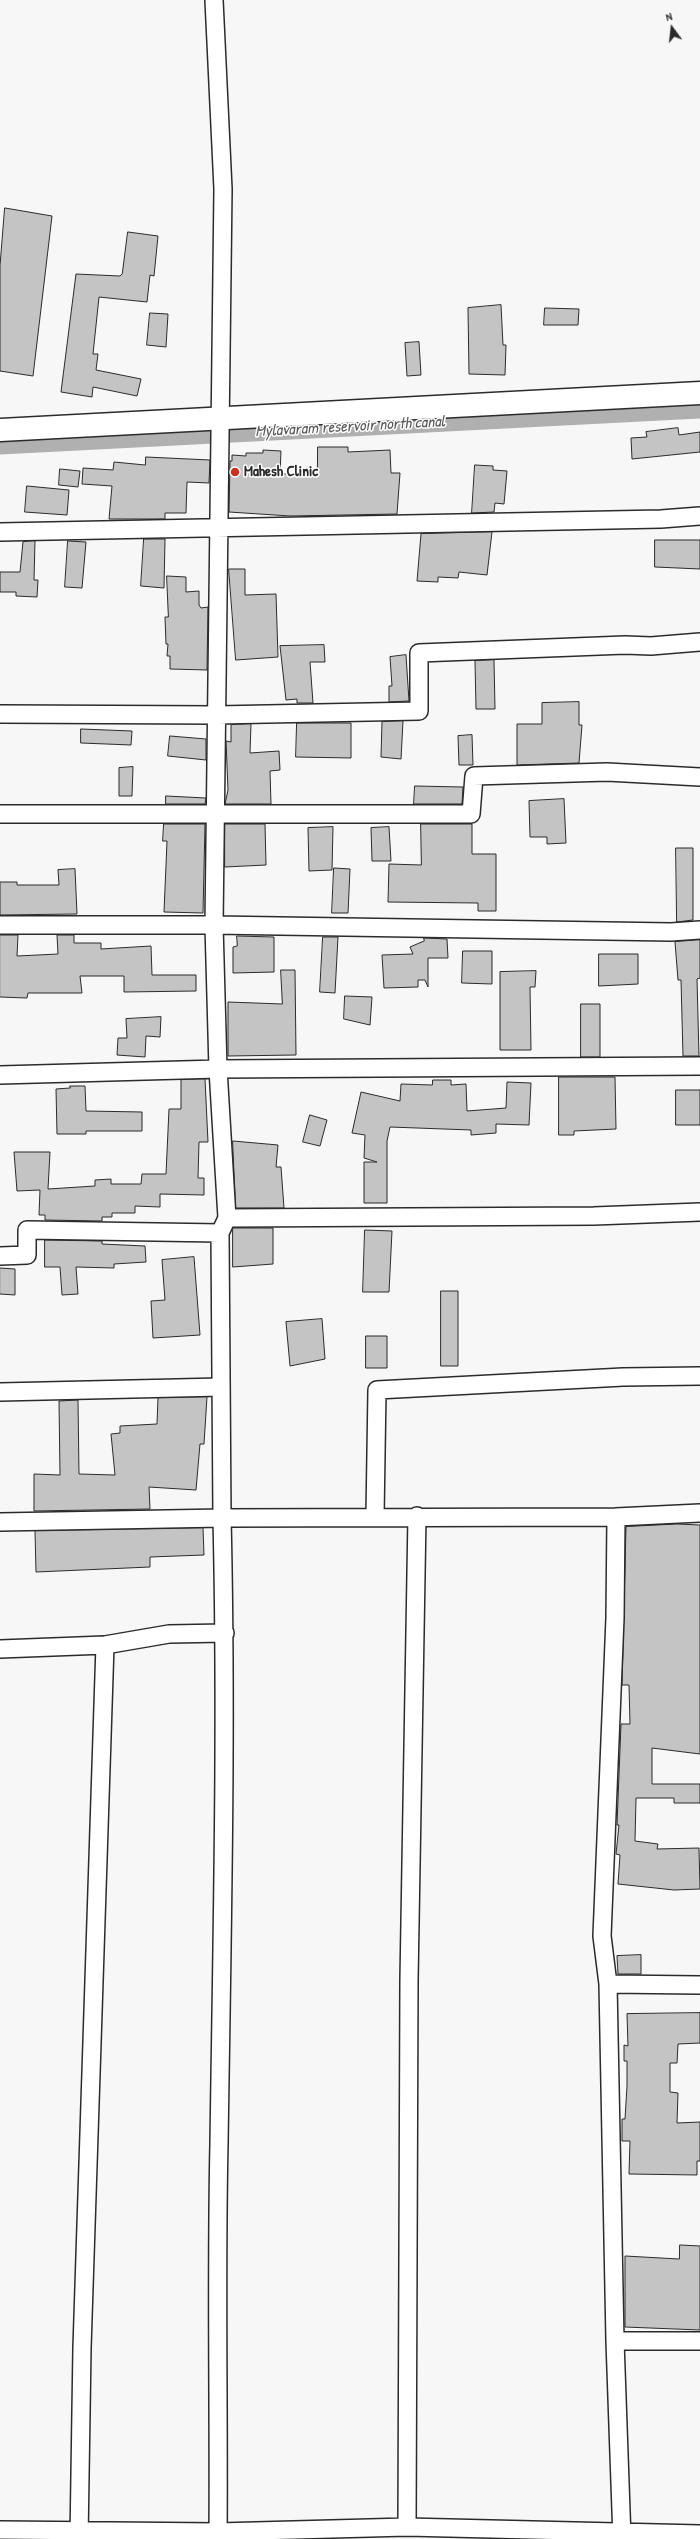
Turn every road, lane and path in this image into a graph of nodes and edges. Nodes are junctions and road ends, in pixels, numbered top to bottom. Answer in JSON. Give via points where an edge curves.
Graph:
{"nodes":[{"id":1,"x":214,"y":0,"type":"edge"},
{"id":2,"x":700,"y":392,"type":"edge"},
{"id":3,"x":218,"y":418,"type":"junction"},
{"id":4,"x":0,"y":430,"type":"edge"},
{"id":5,"x":700,"y":516,"type":"edge"},
{"id":6,"x":218,"y":529,"type":"junction"},
{"id":7,"x":0,"y":532,"type":"edge"},
{"id":8,"x":700,"y":642,"type":"edge"},
{"id":9,"x":0,"y":714,"type":"edge"},
{"id":10,"x":217,"y":715,"type":"junction"},
{"id":11,"x":700,"y":777,"type":"edge"},
{"id":12,"x":216,"y":813,"type":"junction"},
{"id":13,"x":0,"y":814,"type":"edge"},
{"id":14,"x":214,"y":924,"type":"junction"},
{"id":15,"x":0,"y":925,"type":"edge"},
{"id":16,"x":700,"y":930,"type":"edge"},
{"id":17,"x":700,"y":1066,"type":"edge"},
{"id":18,"x":218,"y":1069,"type":"junction"},
{"id":19,"x":0,"y":1075,"type":"edge"},
{"id":20,"x":700,"y":1212,"type":"edge"},
{"id":21,"x":224,"y":1226,"type":"junction"},
{"id":22,"x":0,"y":1256,"type":"edge"},
{"id":23,"x":700,"y":1376,"type":"edge"},
{"id":24,"x":221,"y":1387,"type":"junction"},
{"id":25,"x":0,"y":1392,"type":"edge"},
{"id":26,"x":700,"y":1513,"type":"edge"},
{"id":27,"x":375,"y":1516,"type":"junction"},
{"id":28,"x":417,"y":1516,"type":"junction"},
{"id":29,"x":616,"y":1517,"type":"junction"},
{"id":30,"x":222,"y":1518,"type":"junction"},
{"id":31,"x":0,"y":1522,"type":"edge"},
{"id":32,"x":225,"y":1633,"type":"junction"},
{"id":33,"x":105,"y":1645,"type":"junction"},
{"id":34,"x":0,"y":1649,"type":"edge"},
{"id":35,"x":608,"y":1984,"type":"junction"},
{"id":36,"x":700,"y":1985,"type":"edge"},
{"id":37,"x":615,"y":2341,"type":"junction"},
{"id":38,"x":700,"y":2341,"type":"edge"},
{"id":39,"x":406,"y":2527,"type":"junction"},
{"id":40,"x":0,"y":2530,"type":"edge"},
{"id":41,"x":700,"y":2534,"type":"edge"},
{"id":42,"x":79,"y":2535,"type":"edge"},
{"id":43,"x":218,"y":2536,"type":"edge"},
{"id":44,"x":622,"y":2536,"type":"edge"}],
"edges":[{"from":1,"to":3,"type":"street","via":[[223,189]]},
{"from":2,"to":3,"type":"main road"},
{"from":3,"to":4,"type":"main road"},
{"from":3,"to":6,"type":"street"},
{"from":5,"to":6,"type":"street"},
{"from":6,"to":7,"type":"street"},
{"from":6,"to":10,"type":"street"},
{"from":8,"to":10,"type":"street","via":[[651,646],[419,653],[419,711]]},
{"from":9,"to":10,"type":"street"},
{"from":10,"to":12,"type":"street"},
{"from":11,"to":12,"type":"street","via":[[607,772],[474,776],[471,814]]},
{"from":12,"to":13,"type":"street"},
{"from":12,"to":14,"type":"street"},
{"from":14,"to":15,"type":"street"},
{"from":14,"to":16,"type":"street","via":[[671,932]]},
{"from":14,"to":18,"type":"street"},
{"from":17,"to":18,"type":"street"},
{"from":18,"to":19,"type":"street"},
{"from":18,"to":21,"type":"street"},
{"from":20,"to":21,"type":"street"},
{"from":21,"to":22,"type":"street","via":[[27,1230],[27,1255]]},
{"from":21,"to":24,"type":"street"},
{"from":23,"to":27,"type":"street","via":[[624,1377],[378,1390]]},
{"from":24,"to":25,"type":"street"},
{"from":24,"to":30,"type":"street"},
{"from":26,"to":29,"type":"street"},
{"from":27,"to":28,"type":"street"},
{"from":27,"to":30,"type":"street"},
{"from":28,"to":29,"type":"street"},
{"from":28,"to":39,"type":"street","via":[[409,1980]]},
{"from":29,"to":35,"type":"street","via":[[615,1618],[602,1936]]},
{"from":30,"to":31,"type":"street"},
{"from":30,"to":32,"type":"street"},
{"from":32,"to":33,"type":"street","via":[[169,1634]]},
{"from":32,"to":43,"type":"street","via":[[224,1938],[218,2146]]},
{"from":33,"to":34,"type":"street"},
{"from":33,"to":42,"type":"street","via":[[82,2340]]},
{"from":35,"to":36,"type":"street"},
{"from":35,"to":37,"type":"street"},
{"from":37,"to":38,"type":"street"},
{"from":37,"to":44,"type":"street"},
{"from":39,"to":43,"type":"street"},
{"from":39,"to":44,"type":"street"},
{"from":40,"to":42,"type":"street"},
{"from":41,"to":44,"type":"street"},
{"from":42,"to":43,"type":"street"}]}
